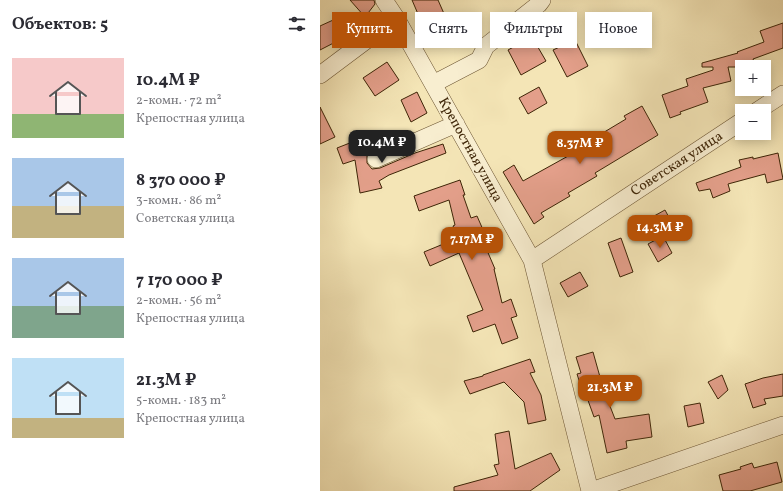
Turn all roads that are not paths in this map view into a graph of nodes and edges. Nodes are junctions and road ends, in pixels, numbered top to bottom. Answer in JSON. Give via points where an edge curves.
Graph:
{"nodes":[{"id":1,"x":384,"y":0,"type":"edge"},
{"id":2,"x":542,"y":0,"type":"edge"},
{"id":3,"x":392,"y":12,"type":"edge"},
{"id":4,"x":407,"y":38,"type":"edge"},
{"id":5,"x":356,"y":48,"type":"edge"},
{"id":6,"x":320,"y":75,"type":"edge"},
{"id":7,"x":433,"y":84,"type":"junction"},
{"id":8,"x":783,"y":94,"type":"edge"},
{"id":9,"x":768,"y":104,"type":"edge"},
{"id":10,"x":456,"y":124,"type":"junction"},
{"id":11,"x":735,"y":126,"type":"edge"},
{"id":12,"x":376,"y":158,"type":"dead end"},
{"id":13,"x":532,"y":260,"type":"junction"},
{"id":14,"x":783,"y":425,"type":"edge"},
{"id":15,"x":590,"y":491,"type":"edge"}],
"edges":[{"from":1,"to":3,"type":"street","name":"Крепостная улица"},
{"from":2,"to":7,"type":"street","via":[[486,46],[479,60]]},
{"from":4,"to":7,"type":"street","name":"Крепостная улица"},
{"from":5,"to":6,"type":"street"},
{"from":7,"to":10,"type":"street","name":"Крепостная улица"},
{"from":8,"to":9,"type":"street"},
{"from":10,"to":12,"type":"street"},
{"from":10,"to":13,"type":"street","name":"Крепостная улица"},
{"from":11,"to":13,"type":"street","name":"Советская улица"},
{"from":13,"to":15,"type":"street","name":"Крепостная улица"},
{"from":14,"to":15,"type":"street"}]}
